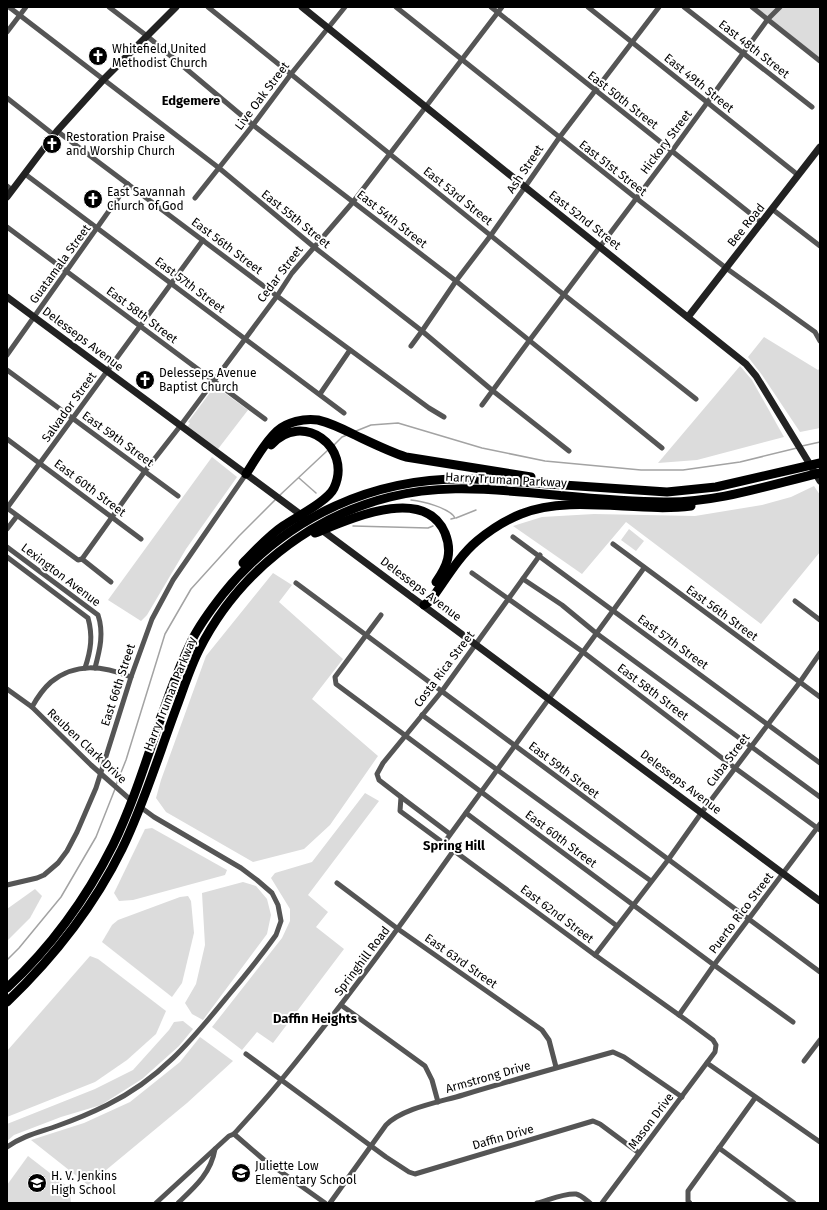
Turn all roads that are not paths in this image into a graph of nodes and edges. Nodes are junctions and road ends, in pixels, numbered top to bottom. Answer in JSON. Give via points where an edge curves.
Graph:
{"nodes":[{"id":1,"x":8,"y":7,"type":"edge"},
{"id":2,"x":26,"y":7,"type":"edge"},
{"id":3,"x":109,"y":7,"type":"edge"},
{"id":4,"x":176,"y":7,"type":"edge"},
{"id":5,"x":208,"y":7,"type":"edge"},
{"id":6,"x":302,"y":7,"type":"edge"},
{"id":7,"x":345,"y":7,"type":"edge"},
{"id":8,"x":396,"y":7,"type":"edge"},
{"id":9,"x":491,"y":7,"type":"edge"},
{"id":10,"x":502,"y":7,"type":"edge"},
{"id":11,"x":588,"y":7,"type":"edge"},
{"id":12,"x":659,"y":7,"type":"edge"},
{"id":13,"x":684,"y":7,"type":"edge"},
{"id":14,"x":752,"y":7,"type":"edge"},
{"id":15,"x":780,"y":7,"type":"edge"},
{"id":16,"x":498,"y":12,"type":"junction"},
{"id":17,"x":20,"y":15,"type":"junction"},
{"id":18,"x":768,"y":19,"type":"junction"},
{"id":19,"x":329,"y":28,"type":"junction"},
{"id":20,"x":7,"y":32,"type":"edge"},
{"id":21,"x":147,"y":36,"type":"junction"},
{"id":22,"x":631,"y":42,"type":"junction"},
{"id":23,"x":743,"y":53,"type":"junction"},
{"id":24,"x":462,"y":59,"type":"junction"},
{"id":25,"x":820,"y":61,"type":"edge"},
{"id":26,"x":291,"y":74,"type":"junction"},
{"id":27,"x":104,"y":79,"type":"junction"},
{"id":28,"x":595,"y":91,"type":"junction"},
{"id":29,"x":7,"y":98,"type":"edge"},
{"id":30,"x":707,"y":102,"type":"junction"},
{"id":31,"x":426,"y":106,"type":"junction"},
{"id":32,"x":812,"y":107,"type":"dead end"},
{"id":33,"x":253,"y":125,"type":"junction"},
{"id":34,"x":55,"y":133,"type":"junction"},
{"id":35,"x":559,"y":138,"type":"junction"},
{"id":36,"x":820,"y":147,"type":"edge"},
{"id":37,"x":672,"y":151,"type":"junction"},
{"id":38,"x":390,"y":153,"type":"junction"},
{"id":39,"x":218,"y":168,"type":"junction"},
{"id":40,"x":25,"y":174,"type":"junction"},
{"id":41,"x":798,"y":176,"type":"junction"},
{"id":42,"x":128,"y":184,"type":"junction"},
{"id":43,"x":525,"y":187,"type":"junction"},
{"id":44,"x":10,"y":188,"type":"edge"},
{"id":45,"x":7,"y":197,"type":"edge"},
{"id":46,"x":194,"y":198,"type":"dead end"},
{"id":47,"x":636,"y":198,"type":"junction"},
{"id":48,"x":353,"y":202,"type":"junction"},
{"id":49,"x":772,"y":209,"type":"junction"},
{"id":50,"x":761,"y":222,"type":"junction"},
{"id":51,"x":7,"y":227,"type":"edge"},
{"id":52,"x":98,"y":229,"type":"junction"},
{"id":53,"x":491,"y":235,"type":"junction"},
{"id":54,"x":203,"y":240,"type":"junction"},
{"id":55,"x":600,"y":246,"type":"junction"},
{"id":56,"x":820,"y":246,"type":"edge"},
{"id":57,"x":314,"y":247,"type":"junction"},
{"id":58,"x":726,"y":268,"type":"junction"},
{"id":59,"x":67,"y":271,"type":"junction"},
{"id":60,"x":456,"y":281,"type":"junction"},
{"id":61,"x":172,"y":283,"type":"junction"},
{"id":62,"x":564,"y":294,"type":"junction"},
{"id":63,"x":276,"y":296,"type":"junction"},
{"id":64,"x":7,"y":297,"type":"edge"},
{"id":65,"x":34,"y":317,"type":"junction"},
{"id":66,"x":688,"y":317,"type":"junction"},
{"id":67,"x":140,"y":327,"type":"junction"},
{"id":68,"x":422,"y":331,"type":"junction"},
{"id":69,"x":817,"y":333,"type":"edge"},
{"id":70,"x":245,"y":338,"type":"junction"},
{"id":71,"x":529,"y":341,"type":"junction"},
{"id":72,"x":820,"y":341,"type":"edge"},
{"id":73,"x":411,"y":346,"type":"dead end"},
{"id":74,"x":350,"y":350,"type":"junction"},
{"id":75,"x":7,"y":355,"type":"edge"},
{"id":76,"x":7,"y":370,"type":"edge"},
{"id":77,"x":108,"y":371,"type":"junction"},
{"id":78,"x":214,"y":381,"type":"junction"},
{"id":79,"x":494,"y":391,"type":"junction"},
{"id":80,"x":320,"y":394,"type":"junction"},
{"id":81,"x":696,"y":399,"type":"dead end"},
{"id":82,"x":482,"y":405,"type":"dead end"},
{"id":83,"x":344,"y":413,"type":"dead end"},
{"id":84,"x":444,"y":417,"type":"dead end"},
{"id":85,"x":73,"y":418,"type":"junction"},
{"id":86,"x":265,"y":419,"type":"dead end"},
{"id":87,"x":181,"y":426,"type":"junction"},
{"id":88,"x":7,"y":439,"type":"edge"},
{"id":89,"x":662,"y":448,"type":"dead end"},
{"id":90,"x":569,"y":450,"type":"dead end"},
{"id":91,"x":40,"y":463,"type":"junction"},
{"id":92,"x":820,"y":463,"type":"edge"},
{"id":93,"x":145,"y":471,"type":"junction"},
{"id":94,"x":820,"y":473,"type":"edge"},
{"id":95,"x":246,"y":474,"type":"junction"},
{"id":96,"x":820,"y":481,"type":"edge"},
{"id":97,"x":606,"y":489,"type":"junction"},
{"id":98,"x":753,"y":489,"type":"junction"},
{"id":99,"x":178,"y":496,"type":"dead end"},
{"id":100,"x":7,"y":508,"type":"edge"},
{"id":101,"x":17,"y":516,"type":"junction"},
{"id":102,"x":111,"y":517,"type":"junction"},
{"id":103,"x":7,"y":529,"type":"edge"},
{"id":104,"x":513,"y":537,"type":"dead end"},
{"id":105,"x":141,"y":538,"type":"dead end"},
{"id":106,"x":613,"y":544,"type":"dead end"},
{"id":107,"x":7,"y":547,"type":"edge"},
{"id":108,"x":540,"y":555,"type":"junction"},
{"id":109,"x":7,"y":557,"type":"edge"},
{"id":110,"x":272,"y":558,"type":"junction"},
{"id":111,"x":82,"y":559,"type":"junction"},
{"id":112,"x":644,"y":568,"type":"junction"},
{"id":113,"x":472,"y":573,"type":"dead end"},
{"id":114,"x":523,"y":579,"type":"junction"},
{"id":115,"x":112,"y":582,"type":"dead end"},
{"id":116,"x":296,"y":583,"type":"dead end"},
{"id":117,"x":508,"y":599,"type":"junction"},
{"id":118,"x":795,"y":601,"type":"dead end"},
{"id":119,"x":424,"y":605,"type":"junction"},
{"id":120,"x":89,"y":607,"type":"junction"},
{"id":121,"x":612,"y":610,"type":"junction"},
{"id":122,"x":83,"y":614,"type":"junction"},
{"id":123,"x":381,"y":615,"type":"dead end"},
{"id":124,"x":820,"y":620,"type":"edge"},
{"id":125,"x":596,"y":633,"type":"junction"},
{"id":126,"x":367,"y":634,"type":"junction"},
{"id":127,"x":193,"y":639,"type":"junction"},
{"id":128,"x":476,"y":644,"type":"junction"},
{"id":129,"x":583,"y":652,"type":"junction"},
{"id":130,"x":820,"y":653,"type":"edge"},
{"id":131,"x":85,"y":668,"type":"junction"},
{"id":132,"x":95,"y":668,"type":"junction"},
{"id":133,"x":131,"y":677,"type":"junction"},
{"id":134,"x":800,"y":682,"type":"junction"},
{"id":135,"x":7,"y":689,"type":"edge"},
{"id":136,"x":442,"y":691,"type":"junction"},
{"id":137,"x":820,"y":697,"type":"edge"},
{"id":138,"x":549,"y":698,"type":"junction"},
{"id":139,"x":32,"y":707,"type":"junction"},
{"id":140,"x":422,"y":715,"type":"junction"},
{"id":141,"x":768,"y":724,"type":"junction"},
{"id":142,"x":406,"y":736,"type":"junction"},
{"id":143,"x":514,"y":746,"type":"junction"},
{"id":144,"x":752,"y":746,"type":"junction"},
{"id":145,"x":820,"y":763,"type":"edge"},
{"id":146,"x":735,"y":768,"type":"junction"},
{"id":147,"x":498,"y":769,"type":"junction"},
{"id":148,"x":481,"y":792,"type":"junction"},
{"id":149,"x":401,"y":797,"type":"junction"},
{"id":150,"x":820,"y":797,"type":"edge"},
{"id":151,"x":702,"y":812,"type":"junction"},
{"id":152,"x":466,"y":813,"type":"junction"},
{"id":153,"x":819,"y":827,"type":"edge"},
{"id":154,"x":450,"y":834,"type":"junction"},
{"id":155,"x":444,"y":843,"type":"junction"},
{"id":156,"x":454,"y":850,"type":"junction"},
{"id":157,"x":668,"y":860,"type":"junction"},
{"id":158,"x":784,"y":873,"type":"junction"},
{"id":159,"x":651,"y":881,"type":"junction"},
{"id":160,"x":337,"y":884,"type":"dead end"},
{"id":161,"x":7,"y":885,"type":"edge"},
{"id":162,"x":820,"y":901,"type":"edge"},
{"id":163,"x":633,"y":905,"type":"junction"},
{"id":164,"x":749,"y":920,"type":"junction"},
{"id":165,"x":617,"y":926,"type":"junction"},
{"id":166,"x":398,"y":929,"type":"junction"},
{"id":167,"x":59,"y":948,"type":"junction"},
{"id":168,"x":595,"y":955,"type":"junction"},
{"id":169,"x":714,"y":965,"type":"junction"},
{"id":170,"x":820,"y":972,"type":"edge"},
{"id":171,"x":7,"y":988,"type":"edge"},
{"id":172,"x":7,"y":1002,"type":"edge"},
{"id":173,"x":341,"y":1005,"type":"junction"},
{"id":174,"x":7,"y":1008,"type":"edge"},
{"id":175,"x":679,"y":1015,"type":"junction"},
{"id":176,"x":793,"y":1022,"type":"dead end"},
{"id":177,"x":820,"y":1040,"type":"edge"},
{"id":178,"x":715,"y":1052,"type":"joint"},
{"id":179,"x":246,"y":1054,"type":"dead end"},
{"id":180,"x":804,"y":1060,"type":"dead end"},
{"id":181,"x":707,"y":1063,"type":"junction"},
{"id":182,"x":556,"y":1067,"type":"junction"},
{"id":183,"x":281,"y":1080,"type":"junction"},
{"id":184,"x":682,"y":1098,"type":"junction"},
{"id":185,"x":755,"y":1098,"type":"junction"},
{"id":186,"x":438,"y":1102,"type":"junction"},
{"id":187,"x":234,"y":1134,"type":"junction"},
{"id":188,"x":820,"y":1142,"type":"edge"},
{"id":189,"x":371,"y":1145,"type":"junction"},
{"id":190,"x":7,"y":1147,"type":"edge"},
{"id":191,"x":215,"y":1148,"type":"junction"},
{"id":192,"x":719,"y":1148,"type":"junction"},
{"id":193,"x":639,"y":1153,"type":"junction"},
{"id":194,"x":156,"y":1203,"type":"edge"},
{"id":195,"x":178,"y":1203,"type":"edge"},
{"id":196,"x":325,"y":1203,"type":"edge"},
{"id":197,"x":330,"y":1203,"type":"edge"},
{"id":198,"x":537,"y":1203,"type":"edge"},
{"id":199,"x":590,"y":1203,"type":"edge"},
{"id":200,"x":602,"y":1203,"type":"edge"},
{"id":201,"x":690,"y":1203,"type":"edge"},
{"id":202,"x":794,"y":1203,"type":"edge"}],
"edges":[{"from":1,"to":17,"type":"street","name":"East 55th Street"},
{"from":2,"to":17,"type":"street"},
{"from":3,"to":21,"type":"street","name":"East 54th Street"},
{"from":4,"to":21,"type":"main road"},
{"from":5,"to":26,"type":"street","name":"East 53rd Street"},
{"from":6,"to":19,"type":"main road","name":"East 52nd Street"},
{"from":7,"to":19,"type":"street","name":"Live Oak Street"},
{"from":8,"to":24,"type":"street","name":"East 51st Street"},
{"from":9,"to":16,"type":"street","name":"East 50th Street"},
{"from":10,"to":16,"type":"street","name":"Cedar Street"},
{"from":11,"to":22,"type":"street","name":"East 49th Street"},
{"from":12,"to":22,"type":"street","name":"Ash Street"},
{"from":13,"to":23,"type":"street","name":"East 48th Street"},
{"from":14,"to":18,"type":"street"},
{"from":15,"to":18,"type":"street","name":"Hickory Street"},
{"from":16,"to":24,"type":"street","name":"Cedar Street"},
{"from":16,"to":28,"type":"street","name":"East 50th Street"},
{"from":17,"to":20,"type":"street"},
{"from":17,"to":27,"type":"street","name":"East 55th Street"},
{"from":18,"to":23,"type":"street","name":"Hickory Street"},
{"from":18,"to":25,"type":"street"},
{"from":19,"to":26,"type":"street","name":"Live Oak Street"},
{"from":19,"to":31,"type":"main road","name":"East 52nd Street"},
{"from":21,"to":27,"type":"main road"},
{"from":21,"to":33,"type":"street","name":"East 54th Street"},
{"from":22,"to":28,"type":"street","name":"Ash Street"},
{"from":22,"to":30,"type":"street","name":"East 49th Street"},
{"from":23,"to":30,"type":"street","name":"Hickory Street"},
{"from":23,"to":32,"type":"street","name":"East 48th Street"},
{"from":24,"to":31,"type":"street","name":"Cedar Street"},
{"from":24,"to":35,"type":"street","name":"East 51st Street"},
{"from":26,"to":33,"type":"street","name":"Live Oak Street"},
{"from":26,"to":38,"type":"street","name":"East 53rd Street"},
{"from":27,"to":34,"type":"main road"},
{"from":27,"to":39,"type":"street","name":"East 55th Street"},
{"from":28,"to":35,"type":"street","name":"Ash Street"},
{"from":28,"to":37,"type":"street","name":"East 50th Street"},
{"from":29,"to":34,"type":"street","name":"East 56th Street"},
{"from":30,"to":37,"type":"street","name":"Hickory Street"},
{"from":30,"to":41,"type":"street","name":"East 49th Street"},
{"from":31,"to":38,"type":"street","name":"Cedar Street"},
{"from":31,"to":43,"type":"main road","name":"East 52nd Street"},
{"from":33,"to":39,"type":"street","name":"Live Oak Street"},
{"from":33,"to":48,"type":"street","name":"East 54th Street"},
{"from":34,"to":40,"type":"main road"},
{"from":34,"to":42,"type":"street","name":"East 56th Street"},
{"from":35,"to":43,"type":"street","name":"Ash Street"},
{"from":35,"to":47,"type":"street","name":"East 51st Street"},
{"from":36,"to":41,"type":"main road","name":"Bee Road"},
{"from":37,"to":47,"type":"street","name":"Hickory Street"},
{"from":37,"to":50,"type":"street","name":"East 50th Street"},
{"from":38,"to":48,"type":"street","name":"Cedar Street"},
{"from":38,"to":53,"type":"street","name":"East 53rd Street"},
{"from":39,"to":46,"type":"street","name":"Live Oak Street"},
{"from":39,"to":57,"type":"street","name":"East 55th Street"},
{"from":40,"to":44,"type":"main road"},
{"from":40,"to":52,"type":"street","name":"East 57th Street"},
{"from":41,"to":49,"type":"main road","name":"Bee Road"},
{"from":42,"to":52,"type":"street","name":"Guatamala Street"},
{"from":42,"to":54,"type":"street","name":"East 56th Street"},
{"from":43,"to":53,"type":"street","name":"Ash Street"},
{"from":43,"to":55,"type":"main road","name":"East 52nd Street"},
{"from":44,"to":45,"type":"main road"},
{"from":47,"to":55,"type":"street","name":"Hickory Street"},
{"from":47,"to":58,"type":"street","name":"East 51st Street"},
{"from":48,"to":57,"type":"street","name":"Cedar Street"},
{"from":48,"to":60,"type":"street","name":"East 54th Street"},
{"from":49,"to":50,"type":"main road","name":"Bee Road"},
{"from":49,"to":56,"type":"street"},
{"from":50,"to":58,"type":"main road","name":"Bee Road"},
{"from":51,"to":59,"type":"street","name":"East 58th Street"},
{"from":52,"to":59,"type":"street","name":"Guatamala Street"},
{"from":52,"to":61,"type":"street","name":"East 57th Street"},
{"from":53,"to":60,"type":"street","name":"Ash Street"},
{"from":53,"to":62,"type":"street","name":"East 53rd Street"},
{"from":54,"to":61,"type":"street","name":"Salvador Street"},
{"from":54,"to":63,"type":"street","name":"East 56th Street"},
{"from":55,"to":62,"type":"street","name":"Hickory Street"},
{"from":55,"to":66,"type":"main road","name":"East 52nd Street"},
{"from":57,"to":63,"type":"street","name":"Cedar Street"},
{"from":57,"to":68,"type":"street","name":"East 55th Street"},
{"from":58,"to":66,"type":"main road","name":"Bee Road"},
{"from":58,"to":69,"type":"street","name":"East 51st Street"},
{"from":59,"to":65,"type":"street","name":"Guatamala Street"},
{"from":59,"to":67,"type":"street","name":"East 58th Street"},
{"from":60,"to":68,"type":"street","name":"Ash Street"},
{"from":60,"to":71,"type":"street","name":"East 54th Street"},
{"from":61,"to":67,"type":"street","name":"Salvador Street"},
{"from":61,"to":70,"type":"street","name":"East 57th Street"},
{"from":62,"to":71,"type":"street","name":"Hickory Street"},
{"from":62,"to":81,"type":"street","name":"East 53rd Street"},
{"from":63,"to":70,"type":"street","name":"Cedar Street"},
{"from":63,"to":74,"type":"street","name":"East 56th Street"},
{"from":64,"to":65,"type":"main road","name":"Delesseps Avenue"},
{"from":65,"to":75,"type":"street","name":"Guatamala Street"},
{"from":65,"to":77,"type":"main road","name":"Delesseps Avenue"},
{"from":66,"to":96,"type":"main road","name":"East 52nd Street","via":[[746,364],[756,376]]},
{"from":67,"to":77,"type":"street","name":"Salvador Street"},
{"from":67,"to":78,"type":"street","name":"East 58th Street"},
{"from":68,"to":73,"type":"street","name":"Ash Street"},
{"from":68,"to":79,"type":"street","name":"East 55th Street"},
{"from":69,"to":72,"type":"street","name":"East 51st Street"},
{"from":70,"to":78,"type":"street","name":"Cedar Street"},
{"from":70,"to":80,"type":"street","name":"East 57th Street"},
{"from":71,"to":79,"type":"street","name":"Hickory Street"},
{"from":71,"to":89,"type":"street","name":"East 54th Street"},
{"from":74,"to":80,"type":"street"},
{"from":74,"to":84,"type":"street","name":"East 56th Street"},
{"from":76,"to":85,"type":"street","name":"East 59th Street"},
{"from":77,"to":85,"type":"street","name":"Salvador Street"},
{"from":77,"to":87,"type":"main road","name":"Delesseps Avenue"},
{"from":78,"to":86,"type":"street","name":"East 58th Street"},
{"from":78,"to":87,"type":"street","name":"Cedar Street"},
{"from":79,"to":82,"type":"street","name":"Hickory Street"},
{"from":79,"to":90,"type":"street","name":"East 55th Street"},
{"from":80,"to":83,"type":"street","name":"East 57th Street"},
{"from":85,"to":91,"type":"street","name":"Salvador Street"},
{"from":85,"to":93,"type":"street","name":"East 59th Street"},
{"from":87,"to":93,"type":"street","name":"Cedar Street"},
{"from":87,"to":95,"type":"main road","name":"Delesseps Avenue"},
{"from":88,"to":91,"type":"street","name":"East 60th Street"},
{"from":91,"to":100,"type":"street","name":"Salvador Street"},
{"from":91,"to":102,"type":"street","name":"East 60th Street"},
{"from":92,"to":97,"type":"highway","name":"Harry Truman Parkway","via":[[700,490],[668,492]]},
{"from":93,"to":99,"type":"street","name":"East 59th Street"},
{"from":93,"to":102,"type":"street","name":"Cedar Street"},
{"from":94,"to":98,"type":"highway","name":"Harry Truman Parkway"},
{"from":95,"to":97,"type":"highway","via":[[278,430],[292,423],[317,420],[406,457]]},
{"from":95,"to":119,"type":"main road","name":"Delesseps Avenue"},
{"from":95,"to":127,"type":"highway","via":[[275,441],[294,431],[319,436],[333,450],[338,460],[337,481],[333,490],[258,547],[214,598]]},
{"from":95,"to":133,"type":"street","name":"East 66th Street","via":[[163,597],[147,630]]},
{"from":97,"to":127,"type":"highway","name":"Harry Truman Parkway","via":[[452,478],[405,483],[371,491],[313,517],[265,550],[229,587]]},
{"from":98,"to":110,"type":"highway","name":"Harry Truman Parkway","via":[[702,499],[668,502],[474,488],[424,490],[380,499],[327,520]]},
{"from":98,"to":119,"type":"highway","via":[[703,505],[672,509],[561,505],[521,514],[476,542],[430,601]]},
{"from":100,"to":101,"type":"street"},
{"from":101,"to":103,"type":"street"},
{"from":101,"to":111,"type":"street","via":[[78,560]]},
{"from":102,"to":105,"type":"street","name":"East 60th Street"},
{"from":102,"to":111,"type":"street","name":"Cedar Street"},
{"from":104,"to":108,"type":"street","name":"East 57th Street"},
{"from":106,"to":112,"type":"street","name":"East 56th Street"},
{"from":107,"to":120,"type":"street","name":"Lexington Avenue"},
{"from":108,"to":114,"type":"street","name":"Costa Rica Street"},
{"from":108,"to":121,"type":"street","name":"East 57th Street"},
{"from":109,"to":122,"type":"street","name":"Lexington Avenue"},
{"from":110,"to":119,"type":"highway","via":[[314,533],[351,519],[389,508],[409,508],[423,512],[443,528],[449,553],[446,566]]},
{"from":110,"to":167,"type":"highway","name":"Harry Truman Parkway","via":[[236,593],[207,635],[186,681],[122,850],[79,922]]},
{"from":111,"to":115,"type":"street"},
{"from":112,"to":121,"type":"street"},
{"from":112,"to":134,"type":"street","name":"East 56th Street"},
{"from":113,"to":117,"type":"street","name":"East 58th Street"},
{"from":114,"to":117,"type":"street","name":"Costa Rica Street"},
{"from":114,"to":125,"type":"street","via":[[562,605]]},
{"from":116,"to":126,"type":"street","name":"East 59th Street"},
{"from":117,"to":128,"type":"street","name":"Costa Rica Street"},
{"from":117,"to":129,"type":"street","name":"East 58th Street"},
{"from":118,"to":124,"type":"street"},
{"from":119,"to":128,"type":"main road","name":"Delesseps Avenue"},
{"from":120,"to":122,"type":"street"},
{"from":120,"to":132,"type":"street","name":"Lexington Avenue","via":[[98,615],[102,634]]},
{"from":121,"to":125,"type":"street"},
{"from":121,"to":141,"type":"street","name":"East 57th Street"},
{"from":122,"to":131,"type":"street","name":"Lexington Avenue","via":[[88,618],[92,637]]},
{"from":123,"to":126,"type":"street"},
{"from":125,"to":129,"type":"street"},
{"from":125,"to":144,"type":"street"},
{"from":126,"to":136,"type":"street","name":"East 59th Street"},
{"from":126,"to":142,"type":"street","name":"East 60th Street","via":[[335,677],[336,684]]},
{"from":127,"to":171,"type":"highway","name":"Harry Truman Parkway","via":[[120,829],[102,866],[58,933]]},
{"from":128,"to":136,"type":"street","name":"Costa Rica Street"},
{"from":128,"to":138,"type":"main road","name":"Delesseps Avenue"},
{"from":129,"to":138,"type":"street"},
{"from":129,"to":146,"type":"street","name":"East 58th Street"},
{"from":130,"to":134,"type":"street","name":"Cuba Street"},
{"from":131,"to":132,"type":"street"},
{"from":131,"to":139,"type":"street","via":[[67,672],[50,682]]},
{"from":132,"to":133,"type":"street","via":[[113,670]]},
{"from":133,"to":161,"type":"street","name":"East 66th Street","via":[[96,788],[67,851],[58,864],[44,875]]},
{"from":134,"to":137,"type":"street","name":"East 56th Street"},
{"from":134,"to":141,"type":"street","name":"Cuba Street"},
{"from":135,"to":139,"type":"street","name":"Reuben Clark Drive"},
{"from":136,"to":140,"type":"street","name":"Costa Rica Street"},
{"from":136,"to":143,"type":"street","name":"East 59th Street"},
{"from":138,"to":143,"type":"street"},
{"from":138,"to":151,"type":"main road","name":"Delesseps Avenue"},
{"from":139,"to":190,"type":"street","name":"Reuben Clark Drive","via":[[122,793],[154,817],[257,880],[272,893],[278,905],[281,921],[276,935],[190,1043],[157,1074],[108,1105],[78,1119],[32,1134]]},
{"from":140,"to":142,"type":"street","name":"Costa Rica Street"},
{"from":140,"to":147,"type":"street"},
{"from":141,"to":144,"type":"street","name":"Cuba Street"},
{"from":141,"to":145,"type":"street","name":"East 57th Street"},
{"from":142,"to":148,"type":"street","name":"East 60th Street"},
{"from":142,"to":149,"type":"street","name":"Costa Rica Street","via":[[377,774],[379,780]]},
{"from":143,"to":147,"type":"street"},
{"from":143,"to":157,"type":"street","name":"East 59th Street"},
{"from":144,"to":146,"type":"street","name":"Cuba Street"},
{"from":144,"to":150,"type":"street"},
{"from":146,"to":151,"type":"street","name":"Cuba Street"},
{"from":146,"to":153,"type":"street","name":"East 58th Street"},
{"from":147,"to":148,"type":"street"},
{"from":147,"to":159,"type":"street"},
{"from":148,"to":152,"type":"street"},
{"from":148,"to":163,"type":"street","name":"East 60th Street"},
{"from":149,"to":154,"type":"street"},
{"from":149,"to":155,"type":"street","name":"East 62nd Street","via":[[400,811]]},
{"from":151,"to":157,"type":"street","name":"Cuba Street"},
{"from":151,"to":158,"type":"main road","name":"Delesseps Avenue"},
{"from":152,"to":154,"type":"street"},
{"from":152,"to":165,"type":"street"},
{"from":153,"to":158,"type":"street","name":"Puerto Rico Street"},
{"from":154,"to":155,"type":"street"},
{"from":155,"to":156,"type":"street","name":"East 62nd Street"},
{"from":156,"to":166,"type":"street","name":"Springhill Road"},
{"from":156,"to":168,"type":"street","name":"East 62nd Street"},
{"from":157,"to":159,"type":"street","name":"Cuba Street"},
{"from":157,"to":164,"type":"street","name":"East 59th Street"},
{"from":158,"to":162,"type":"main road","name":"Delesseps Avenue"},
{"from":158,"to":164,"type":"street","name":"Puerto Rico Street"},
{"from":159,"to":163,"type":"street","name":"Cuba Street"},
{"from":160,"to":166,"type":"street","name":"East 63rd Street"},
{"from":163,"to":165,"type":"street","name":"Cuba Street"},
{"from":163,"to":169,"type":"street","name":"East 60th Street"},
{"from":164,"to":169,"type":"street","name":"Puerto Rico Street"},
{"from":164,"to":170,"type":"street","name":"East 59th Street"},
{"from":165,"to":168,"type":"street","name":"Cuba Street"},
{"from":166,"to":173,"type":"street","name":"Springhill Road"},
{"from":166,"to":182,"type":"street","name":"East 63rd Street","via":[[542,1030],[549,1040]]},
{"from":167,"to":172,"type":"highway","name":"Harry Truman Parkway"},
{"from":167,"to":174,"type":"highway"},
{"from":168,"to":175,"type":"street","name":"East 62nd Street"},
{"from":169,"to":175,"type":"street","name":"Puerto Rico Street"},
{"from":169,"to":176,"type":"street","name":"East 60th Street"},
{"from":173,"to":183,"type":"street","name":"Springhill Road"},
{"from":173,"to":186,"type":"street","via":[[425,1066]]},
{"from":175,"to":178,"type":"street","name":"East 62nd Street","via":[[713,1040],[716,1045]]},
{"from":177,"to":180,"type":"street"},
{"from":178,"to":181,"type":"street","name":"Mason Drive"},
{"from":179,"to":183,"type":"street"},
{"from":181,"to":184,"type":"street","name":"Mason Drive"},
{"from":181,"to":185,"type":"street"},
{"from":182,"to":184,"type":"street","name":"Armstrong Drive","via":[[613,1052]]},
{"from":182,"to":186,"type":"street","name":"Armstrong Drive"},
{"from":183,"to":187,"type":"street","name":"Springhill Road"},
{"from":183,"to":189,"type":"street"},
{"from":184,"to":193,"type":"street","name":"Mason Drive"},
{"from":185,"to":188,"type":"street"},
{"from":185,"to":192,"type":"street"},
{"from":186,"to":189,"type":"street","name":"Armstrong Drive","via":[[393,1118]]},
{"from":187,"to":191,"type":"street","name":"Springhill Road"},
{"from":187,"to":196,"type":"street","via":[[263,1159]]},
{"from":189,"to":193,"type":"street","name":"Daffin Drive","via":[[415,1174],[593,1121]]},
{"from":189,"to":197,"type":"street","name":"Armstrong Drive"},
{"from":191,"to":194,"type":"street","name":"Springhill Road"},
{"from":191,"to":195,"type":"street","via":[[199,1184]]},
{"from":192,"to":201,"type":"street","via":[[688,1191]]},
{"from":192,"to":202,"type":"street"},
{"from":193,"to":200,"type":"street","name":"Mason Drive"},
{"from":198,"to":199,"type":"street","via":[[576,1194]]}]}
